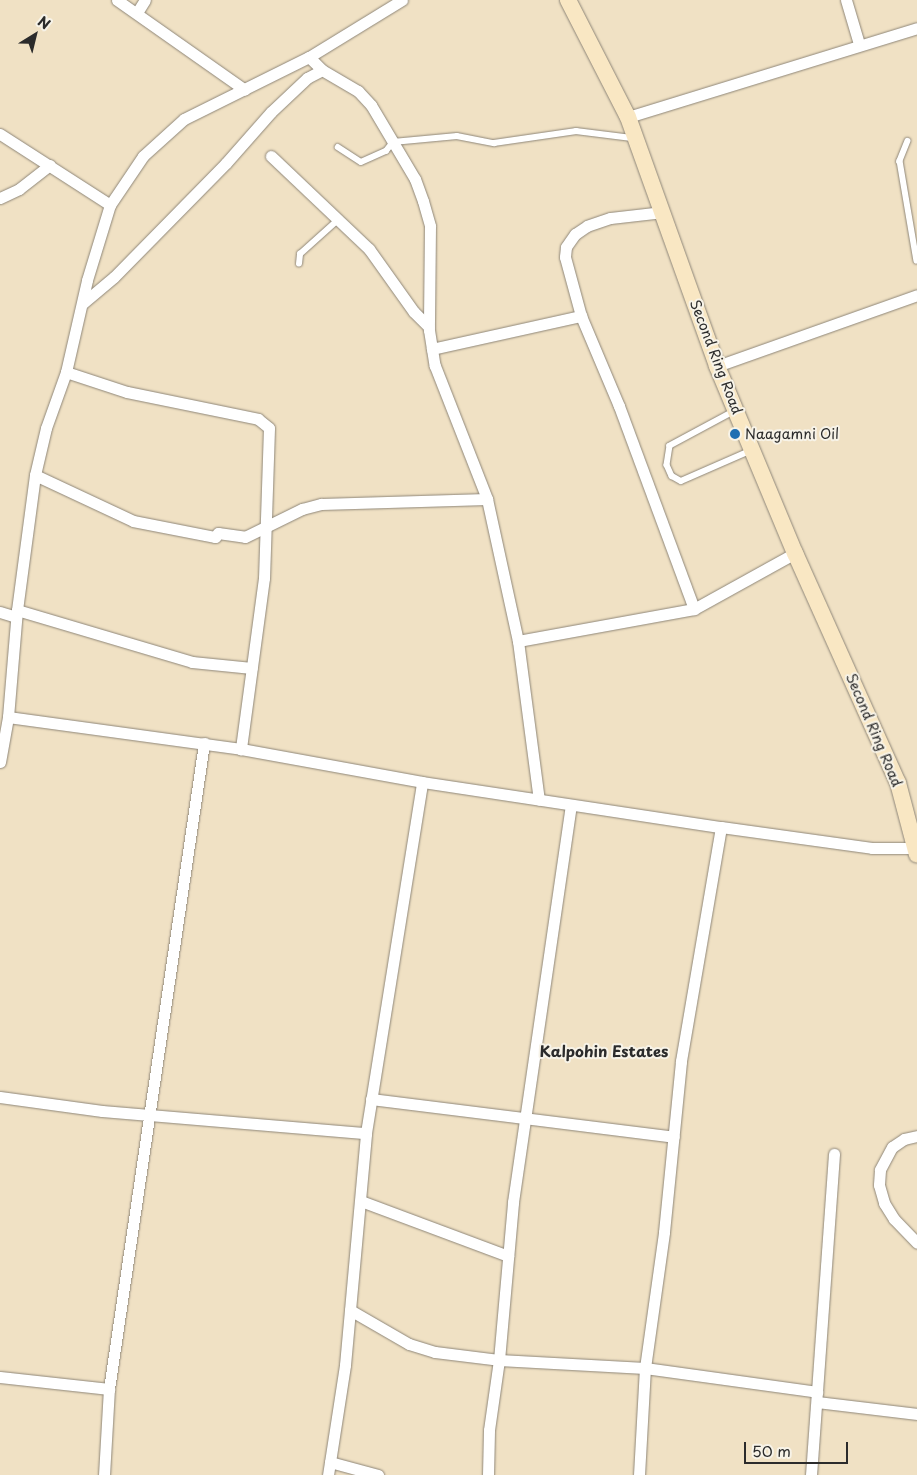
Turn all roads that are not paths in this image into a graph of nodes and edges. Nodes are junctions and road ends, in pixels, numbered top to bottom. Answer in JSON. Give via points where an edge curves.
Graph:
{"nodes":[{"id":1,"x":117,"y":0,"type":"edge"},
{"id":2,"x":144,"y":0,"type":"edge"},
{"id":3,"x":402,"y":0,"type":"edge"},
{"id":4,"x":568,"y":0,"type":"edge"},
{"id":5,"x":846,"y":0,"type":"edge"},
{"id":6,"x":138,"y":12,"type":"junction"},
{"id":7,"x":917,"y":28,"type":"edge"},
{"id":8,"x":859,"y":44,"type":"junction"},
{"id":9,"x":309,"y":57,"type":"junction"},
{"id":10,"x":322,"y":70,"type":"junction"},
{"id":11,"x":245,"y":90,"type":"junction"},
{"id":12,"x":628,"y":117,"type":"junction"},
{"id":13,"x":0,"y":134,"type":"edge"},
{"id":14,"x":636,"y":138,"type":"junction"},
{"id":15,"x":908,"y":141,"type":"dead end"},
{"id":16,"x":393,"y":142,"type":"junction"},
{"id":17,"x":338,"y":147,"type":"dead end"},
{"id":18,"x":271,"y":156,"type":"dead end"},
{"id":19,"x":50,"y":165,"type":"junction"},
{"id":20,"x":0,"y":198,"type":"edge"},
{"id":21,"x":110,"y":205,"type":"junction"},
{"id":22,"x":663,"y":212,"type":"junction"},
{"id":23,"x":338,"y":220,"type":"junction"},
{"id":24,"x":917,"y":261,"type":"edge"},
{"id":25,"x":299,"y":264,"type":"dead end"},
{"id":26,"x":917,"y":295,"type":"edge"},
{"id":27,"x":83,"y":304,"type":"junction"},
{"id":28,"x":581,"y":316,"type":"junction"},
{"id":29,"x":429,"y":327,"type":"junction"},
{"id":30,"x":432,"y":349,"type":"junction"},
{"id":31,"x":717,"y":366,"type":"junction"},
{"id":32,"x":66,"y":372,"type":"junction"},
{"id":33,"x":737,"y":410,"type":"junction"},
{"id":34,"x":754,"y":449,"type":"junction"},
{"id":35,"x":35,"y":475,"type":"junction"},
{"id":36,"x":487,"y":499,"type":"junction"},
{"id":37,"x":268,"y":524,"type":"junction"},
{"id":38,"x":795,"y":553,"type":"junction"},
{"id":39,"x":694,"y":609,"type":"junction"},
{"id":40,"x":0,"y":612,"type":"edge"},
{"id":41,"x":16,"y":613,"type":"junction"},
{"id":42,"x":518,"y":641,"type":"junction"},
{"id":43,"x":252,"y":668,"type":"junction"},
{"id":44,"x":8,"y":717,"type":"junction"},
{"id":45,"x":204,"y":743,"type":"junction"},
{"id":46,"x":241,"y":749,"type":"junction"},
{"id":47,"x":0,"y":762,"type":"edge"},
{"id":48,"x":422,"y":782,"type":"junction"},
{"id":49,"x":539,"y":800,"type":"junction"},
{"id":50,"x":571,"y":806,"type":"junction"},
{"id":51,"x":721,"y":828,"type":"junction"},
{"id":52,"x":916,"y":851,"type":"edge"},
{"id":53,"x":0,"y":1097,"type":"edge"},
{"id":54,"x":371,"y":1099,"type":"junction"},
{"id":55,"x":150,"y":1114,"type":"junction"},
{"id":56,"x":524,"y":1116,"type":"junction"},
{"id":57,"x":366,"y":1134,"type":"junction"},
{"id":58,"x":917,"y":1136,"type":"edge"},
{"id":59,"x":674,"y":1137,"type":"junction"},
{"id":60,"x":834,"y":1154,"type":"dead end"},
{"id":61,"x":361,"y":1201,"type":"junction"},
{"id":62,"x":917,"y":1243,"type":"edge"},
{"id":63,"x":508,"y":1256,"type":"junction"},
{"id":64,"x":350,"y":1310,"type":"junction"},
{"id":65,"x":499,"y":1360,"type":"junction"},
{"id":66,"x":645,"y":1368,"type":"junction"},
{"id":67,"x":0,"y":1377,"type":"edge"},
{"id":68,"x":109,"y":1389,"type":"junction"},
{"id":69,"x":817,"y":1397,"type":"junction"},
{"id":70,"x":917,"y":1414,"type":"edge"},
{"id":71,"x":330,"y":1462,"type":"junction"},
{"id":72,"x":104,"y":1475,"type":"edge"},
{"id":73,"x":328,"y":1475,"type":"edge"},
{"id":74,"x":378,"y":1475,"type":"edge"},
{"id":75,"x":488,"y":1475,"type":"edge"},
{"id":76,"x":639,"y":1475,"type":"edge"},
{"id":77,"x":811,"y":1475,"type":"edge"}],
"edges":[{"from":1,"to":6,"type":"street"},
{"from":2,"to":6,"type":"street"},
{"from":3,"to":9,"type":"street"},
{"from":4,"to":12,"type":"street","name":"Second Ring Road"},
{"from":5,"to":8,"type":"street"},
{"from":6,"to":11,"type":"street"},
{"from":7,"to":8,"type":"street"},
{"from":8,"to":12,"type":"street"},
{"from":9,"to":10,"type":"street"},
{"from":9,"to":11,"type":"street"},
{"from":10,"to":16,"type":"street","via":[[358,91],[371,105]]},
{"from":10,"to":27,"type":"street","via":[[307,78],[271,112],[226,163],[114,277]]},
{"from":11,"to":21,"type":"street","via":[[184,119],[143,156]]},
{"from":12,"to":14,"type":"street","name":"Second Ring Road"},
{"from":13,"to":19,"type":"street"},
{"from":14,"to":16,"type":"lane","via":[[576,131],[494,143],[457,136]]},
{"from":14,"to":22,"type":"street","name":"Second Ring Road"},
{"from":15,"to":24,"type":"lane","via":[[900,162]]},
{"from":16,"to":17,"type":"lane","via":[[386,151],[361,162]]},
{"from":16,"to":29,"type":"street","via":[[415,179],[430,226]]},
{"from":18,"to":23,"type":"street"},
{"from":19,"to":20,"type":"street","via":[[19,189]]},
{"from":19,"to":21,"type":"street"},
{"from":21,"to":27,"type":"street","via":[[86,280]]},
{"from":22,"to":28,"type":"street","via":[[610,218],[575,234],[566,247],[564,257]]},
{"from":22,"to":31,"type":"street","name":"Second Ring Road"},
{"from":23,"to":25,"type":"lane","via":[[300,254]]},
{"from":23,"to":29,"type":"street","via":[[369,250],[414,312]]},
{"from":26,"to":31,"type":"street"},
{"from":27,"to":32,"type":"street"},
{"from":28,"to":30,"type":"street"},
{"from":28,"to":39,"type":"street","via":[[619,406]]},
{"from":29,"to":30,"type":"street"},
{"from":30,"to":36,"type":"street","via":[[445,397]]},
{"from":31,"to":33,"type":"street","name":"Second Ring Road"},
{"from":32,"to":35,"type":"street","via":[[46,428]]},
{"from":32,"to":37,"type":"street","via":[[127,392],[266,422],[269,428]]},
{"from":33,"to":34,"type":"street","name":"Second Ring Road"},
{"from":33,"to":34,"type":"lane","via":[[670,446],[667,465],[672,476],[681,481]]},
{"from":34,"to":38,"type":"street","name":"Second Ring Road"},
{"from":35,"to":37,"type":"street","via":[[109,512],[160,527],[192,530],[215,537],[218,533],[245,536]]},
{"from":35,"to":41,"type":"street"},
{"from":36,"to":37,"type":"street","via":[[321,504]]},
{"from":36,"to":42,"type":"street"},
{"from":37,"to":43,"type":"street"},
{"from":38,"to":39,"type":"street"},
{"from":38,"to":52,"type":"street","name":"Second Ring Road","via":[[898,783]]},
{"from":39,"to":42,"type":"street"},
{"from":40,"to":41,"type":"street"},
{"from":41,"to":43,"type":"street","via":[[192,662]]},
{"from":41,"to":44,"type":"street"},
{"from":42,"to":49,"type":"street"},
{"from":43,"to":46,"type":"street"},
{"from":44,"to":45,"type":"street"},
{"from":44,"to":47,"type":"street"},
{"from":45,"to":46,"type":"street"},
{"from":45,"to":55,"type":"street"},
{"from":46,"to":48,"type":"street"},
{"from":48,"to":49,"type":"street"},
{"from":48,"to":54,"type":"street"},
{"from":49,"to":50,"type":"street"},
{"from":50,"to":51,"type":"street"},
{"from":50,"to":56,"type":"street"},
{"from":51,"to":52,"type":"street"},
{"from":51,"to":59,"type":"street","via":[[681,1061]]},
{"from":53,"to":55,"type":"street"},
{"from":54,"to":56,"type":"street"},
{"from":54,"to":57,"type":"street"},
{"from":55,"to":57,"type":"street"},
{"from":55,"to":68,"type":"street"},
{"from":56,"to":59,"type":"street"},
{"from":56,"to":63,"type":"street"},
{"from":57,"to":61,"type":"street"},
{"from":58,"to":62,"type":"street","via":[[892,1147],[880,1170],[879,1186],[894,1219]]},
{"from":59,"to":66,"type":"street"},
{"from":60,"to":69,"type":"street"},
{"from":61,"to":63,"type":"street"},
{"from":61,"to":64,"type":"street"},
{"from":63,"to":65,"type":"street"},
{"from":64,"to":65,"type":"street","via":[[419,1348]]},
{"from":64,"to":71,"type":"street"},
{"from":65,"to":66,"type":"street"},
{"from":65,"to":75,"type":"street","via":[[489,1430]]},
{"from":66,"to":69,"type":"street"},
{"from":66,"to":76,"type":"street"},
{"from":67,"to":68,"type":"street"},
{"from":68,"to":72,"type":"street"},
{"from":69,"to":70,"type":"street"},
{"from":69,"to":77,"type":"street"},
{"from":71,"to":73,"type":"street"},
{"from":71,"to":74,"type":"street"}]}
